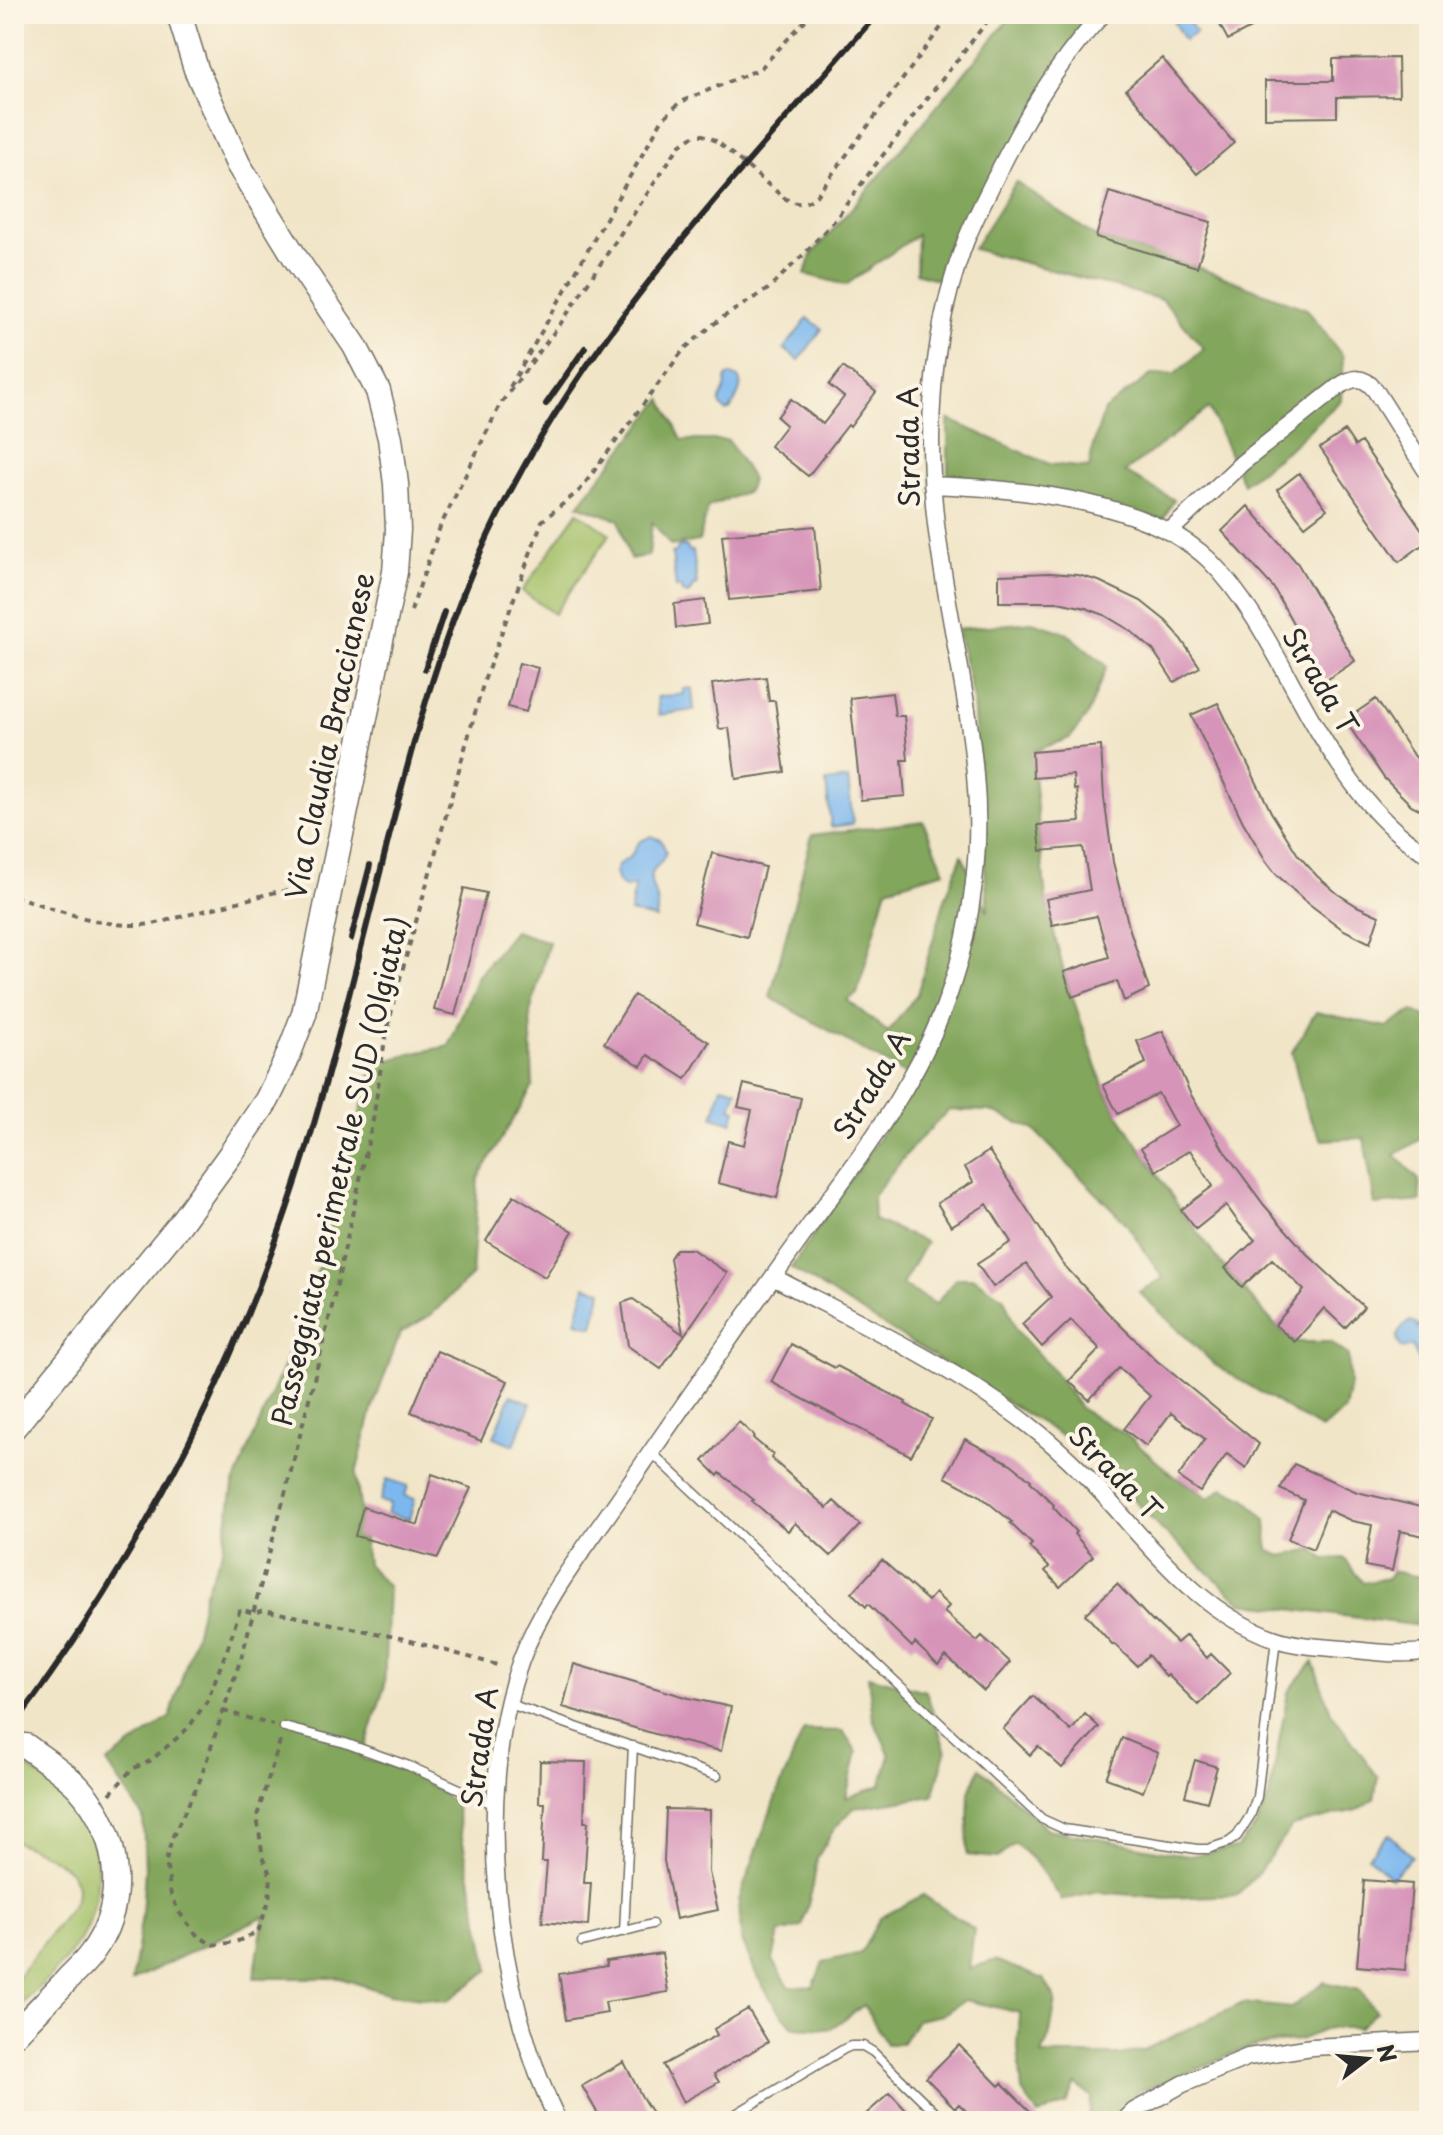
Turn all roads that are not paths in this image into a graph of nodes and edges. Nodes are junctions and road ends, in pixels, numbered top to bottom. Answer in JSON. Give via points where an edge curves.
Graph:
{"nodes":[{"id":1,"x":179,"y":14,"type":"edge"},
{"id":2,"x":1103,"y":14,"type":"edge"},
{"id":3,"x":1429,"y":475,"type":"edge"},
{"id":4,"x":932,"y":485,"type":"junction"},
{"id":5,"x":1170,"y":531,"type":"junction"},
{"id":6,"x":1429,"y":855,"type":"edge"},
{"id":7,"x":773,"y":1277,"type":"junction"},
{"id":8,"x":14,"y":1427,"type":"edge"},
{"id":9,"x":651,"y":1452,"type":"junction"},
{"id":10,"x":1276,"y":1639,"type":"junction"},
{"id":11,"x":1429,"y":1651,"type":"edge"},
{"id":12,"x":507,"y":1703,"type":"junction"},
{"id":13,"x":284,"y":1727,"type":"road end"},
{"id":14,"x":26,"y":1746,"type":"dead end"},
{"id":15,"x":633,"y":1746,"type":"junction"},
{"id":16,"x":717,"y":1776,"type":"dead end"},
{"id":17,"x":496,"y":1805,"type":"junction"},
{"id":18,"x":652,"y":1924,"type":"dead end"},
{"id":19,"x":624,"y":1932,"type":"junction"},
{"id":20,"x":582,"y":1942,"type":"dead end"},
{"id":21,"x":14,"y":2035,"type":"edge"},
{"id":22,"x":1429,"y":2041,"type":"edge"},
{"id":23,"x":558,"y":2121,"type":"edge"},
{"id":24,"x":724,"y":2121,"type":"edge"},
{"id":25,"x":944,"y":2121,"type":"edge"},
{"id":26,"x":1124,"y":2121,"type":"edge"}],
"edges":[{"from":1,"to":8,"type":"main road","name":"Via Claudia Braccianese","via":[[196,69],[238,164],[355,346],[378,391],[396,484],[395,572],[304,1014],[286,1061],[267,1100],[179,1225]]},
{"from":2,"to":4,"type":"street","name":"Strada A","via":[[1041,95],[968,236],[936,355]]},
{"from":3,"to":5,"type":"street","via":[[1370,383],[1356,378],[1242,463]]},
{"from":4,"to":5,"type":"street","name":"Strada T","via":[[1036,494],[1109,510]]},
{"from":4,"to":7,"type":"street","name":"Strada A","via":[[976,781],[966,931],[949,994],[915,1072]]},
{"from":5,"to":6,"type":"street","name":"Strada T","via":[[1208,560],[1239,597],[1325,742],[1369,804]]},
{"from":7,"to":9,"type":"street","name":"Strada A"},
{"from":7,"to":10,"type":"street","name":"Strada T","via":[[922,1356],[1011,1412],[1065,1455],[1190,1588],[1224,1613]]},
{"from":9,"to":10,"type":"lane","via":[[1042,1819],[1064,1829],[1197,1849],[1220,1846],[1237,1836],[1257,1797]]},
{"from":9,"to":12,"type":"street","name":"Strada A","via":[[549,1603]]},
{"from":10,"to":11,"type":"street","name":"Strada T","via":[[1395,1654]]},
{"from":12,"to":15,"type":"lane"},
{"from":12,"to":17,"type":"street","name":"Strada A"},
{"from":13,"to":17,"type":"lane","via":[[409,1766]]},
{"from":14,"to":21,"type":"main road","via":[[72,1782],[95,1811],[116,1873],[113,1903],[90,1956]]},
{"from":15,"to":16,"type":"lane"},
{"from":15,"to":19,"type":"lane"},
{"from":17,"to":23,"type":"street","name":"Strada A","via":[[498,1901],[509,1978],[532,2062]]},
{"from":18,"to":19,"type":"lane"},
{"from":19,"to":20,"type":"lane"},
{"from":22,"to":26,"type":"street","via":[[1312,2047],[1248,2057],[1183,2084]]},
{"from":24,"to":25,"type":"lane","via":[[857,2046],[873,2052]]}]}
